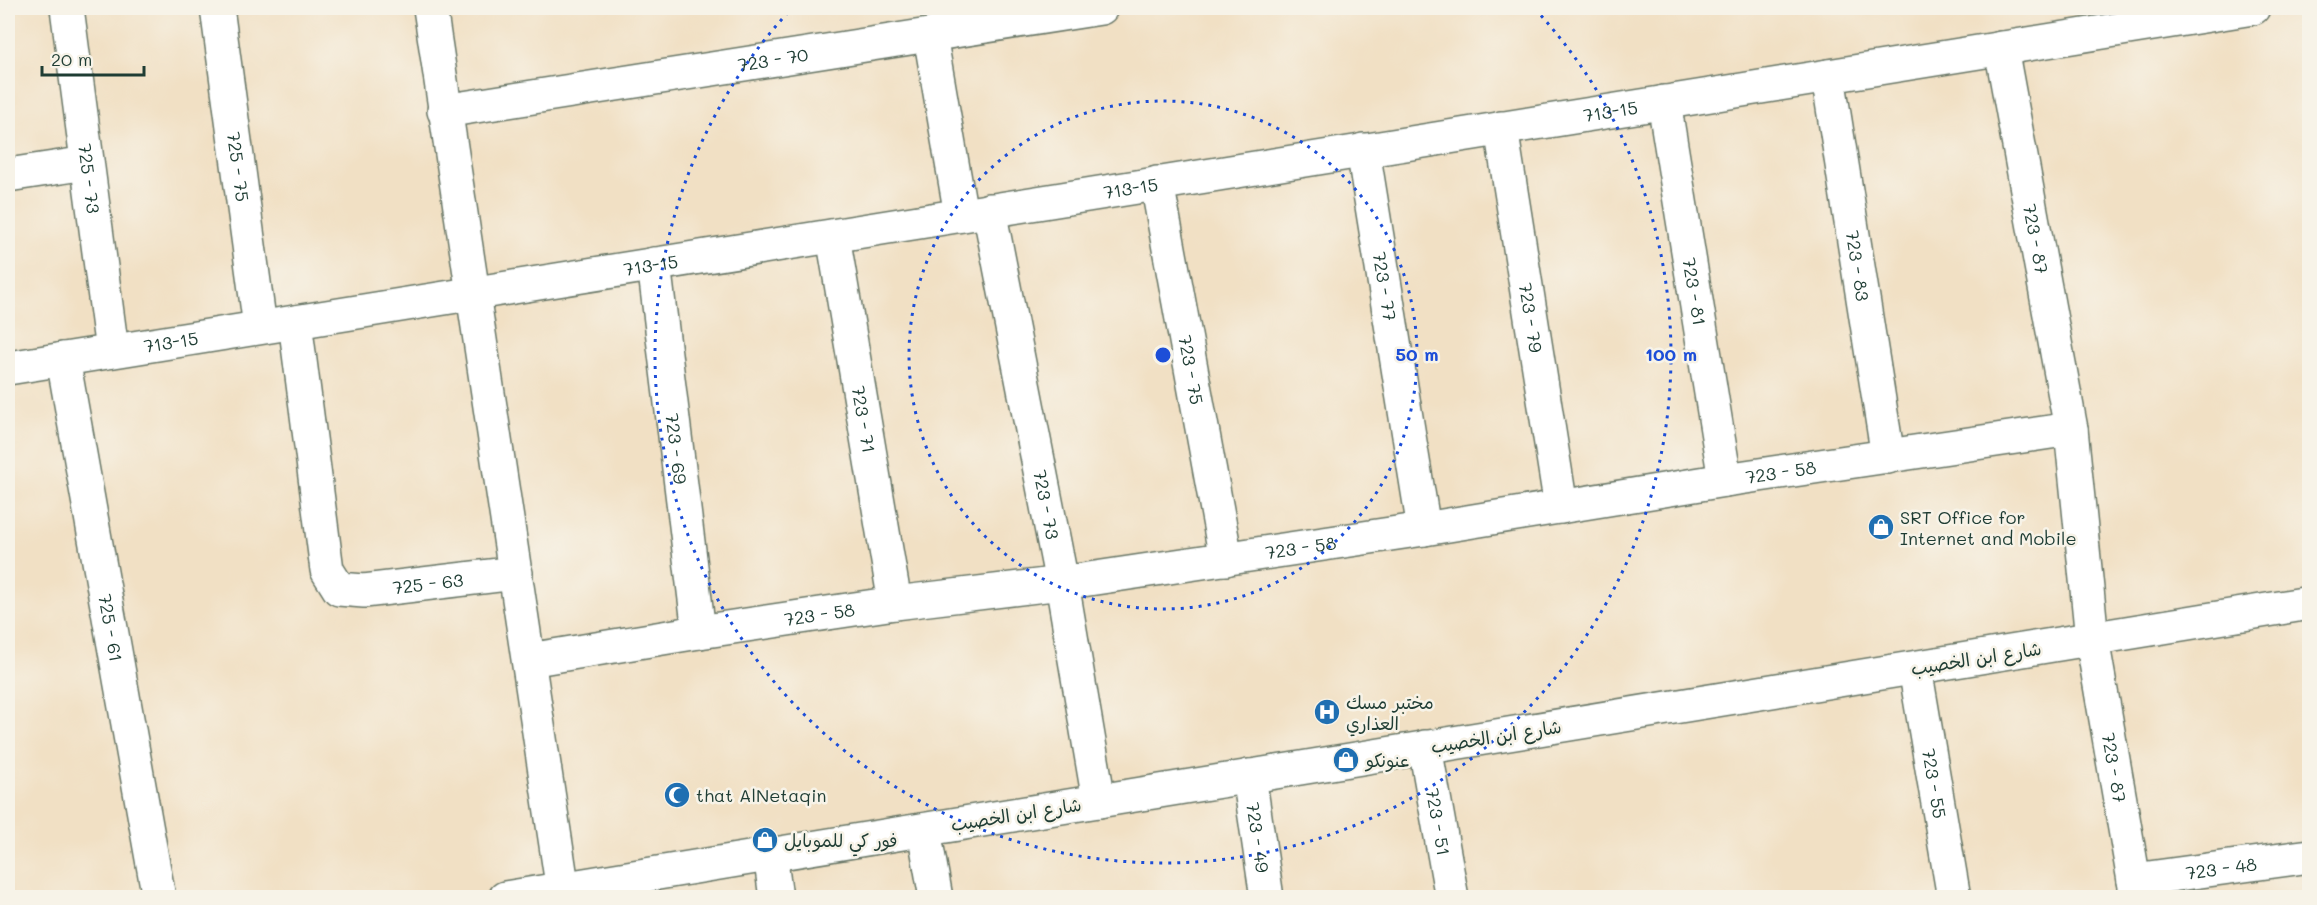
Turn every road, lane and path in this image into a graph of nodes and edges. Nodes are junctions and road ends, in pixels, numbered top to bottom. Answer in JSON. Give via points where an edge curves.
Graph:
{"nodes":[{"id":1,"x":67,"y":8,"type":"edge"},
{"id":2,"x":217,"y":8,"type":"edge"},
{"id":3,"x":430,"y":8,"type":"edge"},
{"id":4,"x":1101,"y":8,"type":"edge"},
{"id":5,"x":2253,"y":8,"type":"edge"},
{"id":6,"x":946,"y":24,"type":"edge"},
{"id":7,"x":2001,"y":48,"type":"junction"},
{"id":8,"x":1828,"y":76,"type":"junction"},
{"id":9,"x":1664,"y":102,"type":"junction"},
{"id":10,"x":444,"y":111,"type":"junction"},
{"id":11,"x":1501,"y":128,"type":"junction"},
{"id":12,"x":1363,"y":150,"type":"junction"},
{"id":13,"x":87,"y":164,"type":"junction"},
{"id":14,"x":8,"y":176,"type":"edge"},
{"id":15,"x":1157,"y":183,"type":"junction"},
{"id":16,"x":975,"y":212,"type":"junction"},
{"id":17,"x":833,"y":236,"type":"junction"},
{"id":18,"x":654,"y":264,"type":"junction"},
{"id":19,"x":474,"y":293,"type":"junction"},
{"id":20,"x":296,"y":322,"type":"junction"},
{"id":21,"x":260,"y":327,"type":"junction"},
{"id":22,"x":112,"y":351,"type":"junction"},
{"id":23,"x":63,"y":359,"type":"junction"},
{"id":24,"x":8,"y":368,"type":"edge"},
{"id":25,"x":2071,"y":429,"type":"junction"},
{"id":26,"x":1888,"y":457,"type":"junction"},
{"id":27,"x":1725,"y":480,"type":"junction"},
{"id":28,"x":1561,"y":507,"type":"junction"},
{"id":29,"x":1424,"y":529,"type":"junction"},
{"id":30,"x":1226,"y":559,"type":"junction"},
{"id":31,"x":516,"y":573,"type":"junction"},
{"id":32,"x":1062,"y":584,"type":"junction"},
{"id":33,"x":895,"y":603,"type":"junction"},
{"id":34,"x":2310,"y":603,"type":"edge"},
{"id":35,"x":699,"y":632,"type":"junction"},
{"id":36,"x":2092,"y":639,"type":"junction"},
{"id":37,"x":529,"y":660,"type":"junction"},
{"id":38,"x":1915,"y":668,"type":"junction"},
{"id":39,"x":1425,"y":747,"type":"junction"},
{"id":40,"x":1250,"y":776,"type":"junction"},
{"id":41,"x":1099,"y":801,"type":"junction"},
{"id":42,"x":924,"y":830,"type":"junction"},
{"id":43,"x":770,"y":854,"type":"junction"},
{"id":44,"x":2310,"y":856,"type":"edge"},
{"id":45,"x":2136,"y":889,"type":"edge"},
{"id":46,"x":564,"y":893,"type":"edge"},
{"id":47,"x":159,"y":897,"type":"edge"},
{"id":48,"x":505,"y":897,"type":"edge"},
{"id":49,"x":776,"y":897,"type":"edge"},
{"id":50,"x":936,"y":897,"type":"edge"},
{"id":51,"x":1267,"y":897,"type":"edge"},
{"id":52,"x":1452,"y":897,"type":"edge"},
{"id":53,"x":1954,"y":897,"type":"edge"}],
"edges":[{"from":1,"to":13,"type":"street","name":"725 - 73"},
{"from":2,"to":21,"type":"street","name":"725 - 75"},
{"from":3,"to":10,"type":"street"},
{"from":4,"to":6,"type":"street","name":"723 - 70"},
{"from":5,"to":7,"type":"street","name":"713-15"},
{"from":6,"to":10,"type":"street","name":"723 - 70"},
{"from":6,"to":16,"type":"street","name":"723 - 73"},
{"from":7,"to":8,"type":"street","name":"713-15"},
{"from":7,"to":25,"type":"street","name":"723 - 87"},
{"from":8,"to":9,"type":"street","name":"713-15"},
{"from":8,"to":26,"type":"street","name":"723 - 83"},
{"from":9,"to":11,"type":"street","name":"713-15"},
{"from":9,"to":27,"type":"street","name":"723 - 81"},
{"from":10,"to":19,"type":"street"},
{"from":11,"to":12,"type":"street","name":"713-15"},
{"from":11,"to":28,"type":"street","name":"723 - 79"},
{"from":12,"to":15,"type":"street","name":"713-15"},
{"from":12,"to":29,"type":"street","name":"723 - 77"},
{"from":13,"to":14,"type":"street"},
{"from":13,"to":22,"type":"street","name":"725 - 73"},
{"from":15,"to":16,"type":"street","name":"713-15"},
{"from":15,"to":30,"type":"street","name":"723 - 75"},
{"from":16,"to":17,"type":"street","name":"713-15"},
{"from":16,"to":32,"type":"street","name":"723 - 73"},
{"from":17,"to":18,"type":"street","name":"713-15"},
{"from":17,"to":33,"type":"street","name":"723 - 71"},
{"from":18,"to":19,"type":"street","name":"713-15"},
{"from":18,"to":35,"type":"street","name":"723 - 69"},
{"from":19,"to":20,"type":"street","name":"713-15"},
{"from":19,"to":31,"type":"street"},
{"from":20,"to":21,"type":"street","name":"713-15"},
{"from":20,"to":31,"type":"street","name":"725 - 63","via":[[327,570],[339,589],[364,591]]},
{"from":21,"to":22,"type":"street","name":"713-15"},
{"from":22,"to":23,"type":"street","name":"713-15"},
{"from":23,"to":24,"type":"street","name":"713-15"},
{"from":23,"to":47,"type":"street","name":"725 - 61"},
{"from":25,"to":26,"type":"street","name":"723 - 58"},
{"from":25,"to":36,"type":"street","name":"723 - 87"},
{"from":26,"to":27,"type":"street","name":"723 - 58"},
{"from":27,"to":28,"type":"street","name":"723 - 58"},
{"from":28,"to":29,"type":"street","name":"723 - 58"},
{"from":29,"to":30,"type":"street","name":"723 - 58"},
{"from":30,"to":32,"type":"street","name":"723 - 58"},
{"from":31,"to":37,"type":"street"},
{"from":32,"to":33,"type":"street","name":"723 - 58"},
{"from":32,"to":41,"type":"street","name":"723 - 73"},
{"from":33,"to":35,"type":"street","name":"723 - 58"},
{"from":34,"to":36,"type":"street","name":"شارع ابن الخصيب"},
{"from":35,"to":37,"type":"street","name":"723 - 58"},
{"from":36,"to":38,"type":"street","name":"شارع ابن الخصيب"},
{"from":36,"to":45,"type":"street","name":"723 - 87"},
{"from":37,"to":46,"type":"street"},
{"from":38,"to":39,"type":"street","name":"شارع ابن الخصيب"},
{"from":38,"to":53,"type":"street","name":"723 - 55"},
{"from":39,"to":40,"type":"street","name":"شارع ابن الخصيب"},
{"from":39,"to":52,"type":"street","name":"723 - 51"},
{"from":40,"to":41,"type":"street","name":"شارع ابن الخصيب"},
{"from":40,"to":51,"type":"street","name":"723 - 49"},
{"from":41,"to":42,"type":"street","name":"شارع ابن الخصيب"},
{"from":42,"to":43,"type":"street","name":"شارع ابن الخصيب"},
{"from":42,"to":50,"type":"street"},
{"from":43,"to":46,"type":"street","name":"شارع ابن الخصيب"},
{"from":43,"to":49,"type":"street"},
{"from":44,"to":45,"type":"street","name":"723 - 48"},
{"from":46,"to":48,"type":"street","name":"شارع ابن الخصيب"}]}
